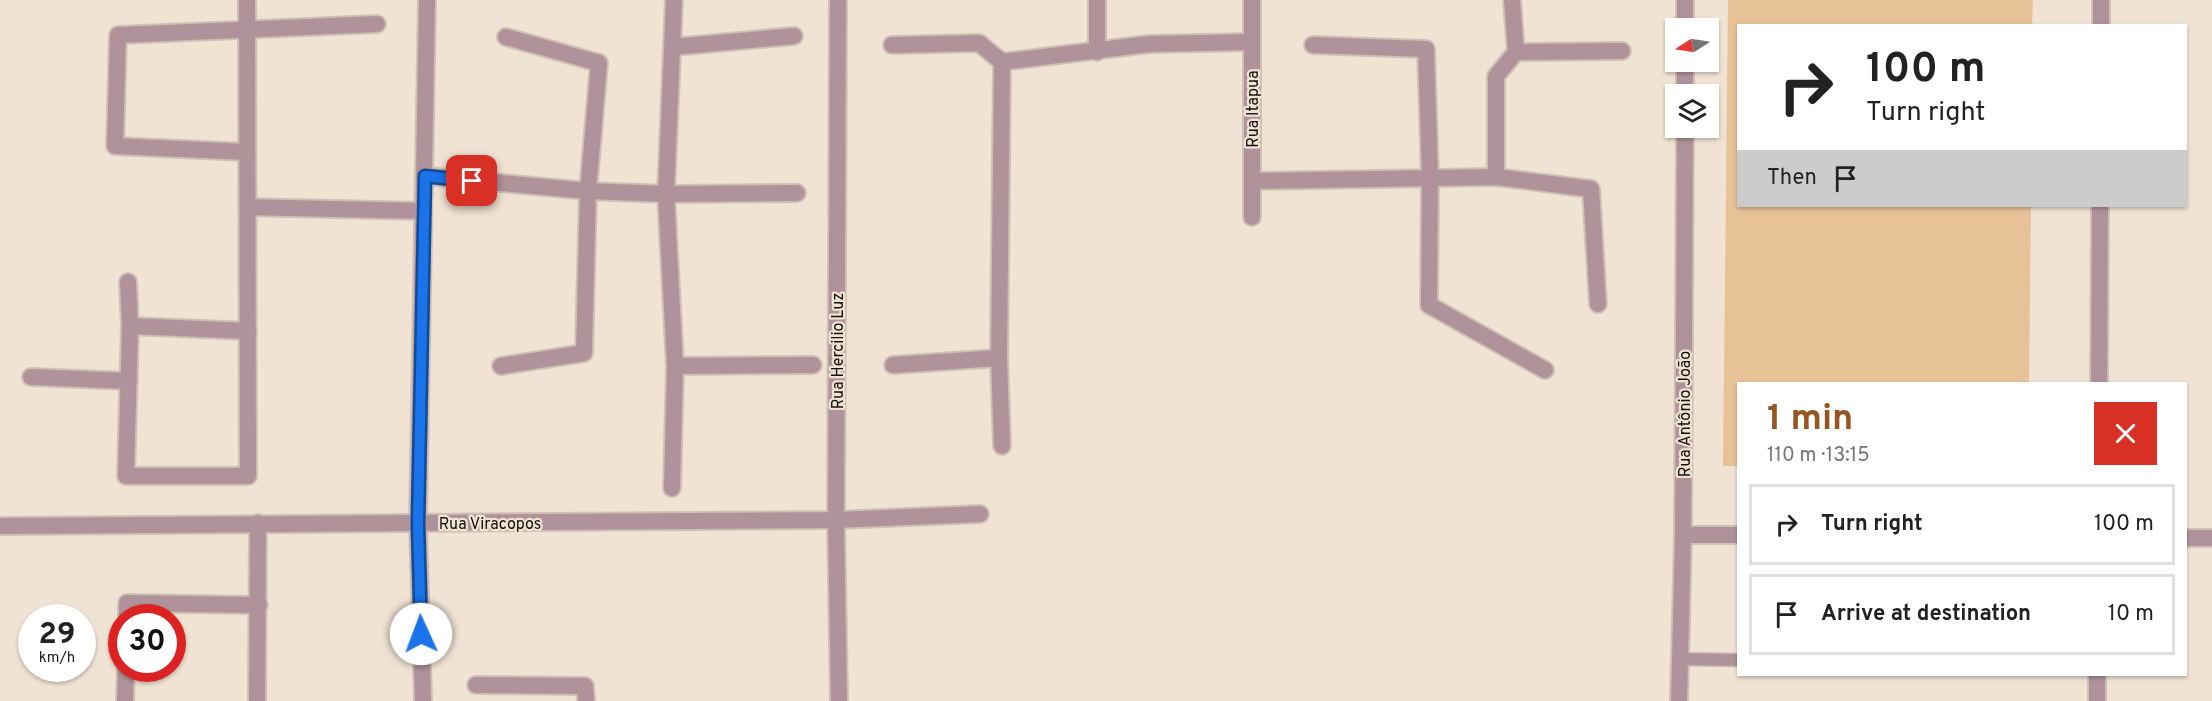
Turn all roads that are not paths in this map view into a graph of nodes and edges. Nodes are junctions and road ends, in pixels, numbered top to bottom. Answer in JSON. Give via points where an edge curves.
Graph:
{"nodes":[{"id":1,"x":248,"y":0,"type":"edge"},
{"id":2,"x":427,"y":0,"type":"edge"},
{"id":3,"x":675,"y":0,"type":"edge"},
{"id":4,"x":838,"y":0,"type":"edge"},
{"id":5,"x":1096,"y":0,"type":"edge"},
{"id":6,"x":1252,"y":0,"type":"edge"},
{"id":7,"x":1512,"y":0,"type":"edge"},
{"id":8,"x":1685,"y":0,"type":"edge"},
{"id":9,"x":2101,"y":0,"type":"edge"},
{"id":10,"x":1685,"y":18,"type":"edge"},
{"id":11,"x":377,"y":24,"type":"dead end"},
{"id":12,"x":2101,"y":24,"type":"edge"},
{"id":13,"x":247,"y":28,"type":"junction"},
{"id":14,"x":794,"y":36,"type":"dead end"},
{"id":15,"x":506,"y":37,"type":"dead end"},
{"id":16,"x":1252,"y":42,"type":"junction"},
{"id":17,"x":892,"y":45,"type":"dead end"},
{"id":18,"x":1313,"y":45,"type":"dead end"},
{"id":19,"x":673,"y":47,"type":"junction"},
{"id":20,"x":1622,"y":51,"type":"dead end"},
{"id":21,"x":1097,"y":52,"type":"junction"},
{"id":22,"x":1516,"y":52,"type":"junction"},
{"id":23,"x":1002,"y":62,"type":"junction"},
{"id":24,"x":1685,"y":138,"type":"edge"},
{"id":25,"x":248,"y":152,"type":"junction"},
{"id":26,"x":425,"y":176,"type":"junction"},
{"id":27,"x":1430,"y":177,"type":"junction"},
{"id":28,"x":1496,"y":177,"type":"junction"},
{"id":29,"x":1252,"y":181,"type":"junction"},
{"id":30,"x":588,"y":191,"type":"junction"},
{"id":31,"x":797,"y":193,"type":"dead end"},
{"id":32,"x":666,"y":194,"type":"junction"},
{"id":33,"x":248,"y":207,"type":"junction"},
{"id":34,"x":2100,"y":207,"type":"edge"},
{"id":35,"x":423,"y":210,"type":"junction"},
{"id":36,"x":1252,"y":217,"type":"dead end"},
{"id":37,"x":128,"y":282,"type":"dead end"},
{"id":38,"x":1598,"y":304,"type":"dead end"},
{"id":39,"x":130,"y":326,"type":"junction"},
{"id":40,"x":248,"y":331,"type":"junction"},
{"id":41,"x":999,"y":358,"type":"junction"},
{"id":42,"x":813,"y":365,"type":"dead end"},
{"id":43,"x":893,"y":365,"type":"dead end"},
{"id":44,"x":501,"y":366,"type":"dead end"},
{"id":45,"x":675,"y":366,"type":"junction"},
{"id":46,"x":1545,"y":370,"type":"dead end"},
{"id":47,"x":31,"y":377,"type":"dead end"},
{"id":48,"x":129,"y":381,"type":"junction"},
{"id":49,"x":2098,"y":382,"type":"edge"},
{"id":50,"x":1002,"y":446,"type":"dead end"},
{"id":51,"x":672,"y":488,"type":"dead end"},
{"id":52,"x":980,"y":514,"type":"dead end"},
{"id":53,"x":836,"y":520,"type":"junction"},
{"id":54,"x":258,"y":523,"type":"junction"},
{"id":55,"x":418,"y":524,"type":"junction"},
{"id":56,"x":0,"y":526,"type":"edge"},
{"id":57,"x":1683,"y":535,"type":"junction"},
{"id":58,"x":1737,"y":535,"type":"edge"},
{"id":59,"x":2187,"y":538,"type":"edge"},
{"id":60,"x":2212,"y":538,"type":"edge"},
{"id":61,"x":127,"y":604,"type":"edge"},
{"id":62,"x":259,"y":605,"type":"junction"},
{"id":63,"x":1680,"y":659,"type":"junction"},
{"id":64,"x":1737,"y":660,"type":"edge"},
{"id":65,"x":2097,"y":676,"type":"edge"},
{"id":66,"x":126,"y":682,"type":"edge"},
{"id":67,"x":476,"y":685,"type":"dead end"},
{"id":68,"x":125,"y":701,"type":"edge"},
{"id":69,"x":257,"y":701,"type":"edge"},
{"id":70,"x":423,"y":701,"type":"edge"},
{"id":71,"x":586,"y":701,"type":"edge"},
{"id":72,"x":839,"y":701,"type":"edge"},
{"id":73,"x":1679,"y":701,"type":"edge"},
{"id":74,"x":2097,"y":701,"type":"edge"}],
"edges":[{"from":1,"to":13,"type":"street"},
{"from":2,"to":26,"type":"street"},
{"from":3,"to":19,"type":"street"},
{"from":4,"to":53,"type":"street","name":"Rua Hercilio Luz"},
{"from":5,"to":21,"type":"street"},
{"from":6,"to":16,"type":"street","name":"Rua Itapua"},
{"from":7,"to":22,"type":"street"},
{"from":8,"to":10,"type":"street"},
{"from":9,"to":12,"type":"street"},
{"from":11,"to":13,"type":"street"},
{"from":13,"to":25,"type":"street"},
{"from":13,"to":25,"type":"street","via":[[118,35],[115,146]]},
{"from":14,"to":19,"type":"street"},
{"from":15,"to":30,"type":"street","via":[[599,63]]},
{"from":16,"to":21,"type":"street","via":[[1149,44]]},
{"from":16,"to":29,"type":"street","name":"Rua Itapua"},
{"from":17,"to":23,"type":"street","via":[[979,44]]},
{"from":18,"to":27,"type":"street","via":[[1426,49]]},
{"from":19,"to":32,"type":"street"},
{"from":20,"to":22,"type":"street"},
{"from":21,"to":23,"type":"street"},
{"from":22,"to":28,"type":"street","via":[[1496,76]]},
{"from":23,"to":41,"type":"street"},
{"from":24,"to":57,"type":"street","name":"Rua Antônio João"},
{"from":25,"to":33,"type":"street"},
{"from":26,"to":30,"type":"street"},
{"from":26,"to":35,"type":"street"},
{"from":27,"to":28,"type":"street"},
{"from":27,"to":29,"type":"street"},
{"from":27,"to":46,"type":"street","via":[[1429,305]]},
{"from":28,"to":38,"type":"street","via":[[1591,189]]},
{"from":29,"to":36,"type":"street","name":"Rua Itapua"},
{"from":30,"to":32,"type":"street"},
{"from":30,"to":44,"type":"street","via":[[584,353]]},
{"from":31,"to":32,"type":"street"},
{"from":32,"to":45,"type":"street"},
{"from":33,"to":35,"type":"street"},
{"from":33,"to":40,"type":"street"},
{"from":34,"to":49,"type":"street"},
{"from":35,"to":55,"type":"street"},
{"from":37,"to":39,"type":"street"},
{"from":39,"to":40,"type":"street"},
{"from":39,"to":48,"type":"street"},
{"from":40,"to":48,"type":"street","via":[[248,476],[126,476]]},
{"from":41,"to":43,"type":"street"},
{"from":41,"to":50,"type":"street"},
{"from":42,"to":45,"type":"street"},
{"from":45,"to":51,"type":"street"},
{"from":47,"to":48,"type":"street"},
{"from":52,"to":53,"type":"street","name":"Rua Viracopos"},
{"from":53,"to":55,"type":"street","name":"Rua Viracopos"},
{"from":53,"to":72,"type":"street","name":"Rua Hercilio Luz"},
{"from":54,"to":55,"type":"street","name":"Rua Viracopos"},
{"from":54,"to":56,"type":"street","name":"Rua Viracopos"},
{"from":54,"to":62,"type":"street"},
{"from":55,"to":70,"type":"street"},
{"from":57,"to":58,"type":"street"},
{"from":57,"to":63,"type":"street","name":"Rua Antônio João"},
{"from":59,"to":60,"type":"street"},
{"from":61,"to":62,"type":"street"},
{"from":62,"to":69,"type":"street"},
{"from":63,"to":64,"type":"lane"},
{"from":63,"to":73,"type":"street","name":"Rua Antônio João"},
{"from":65,"to":74,"type":"street"},
{"from":66,"to":68,"type":"street"},
{"from":67,"to":71,"type":"street","via":[[585,686]]}]}
